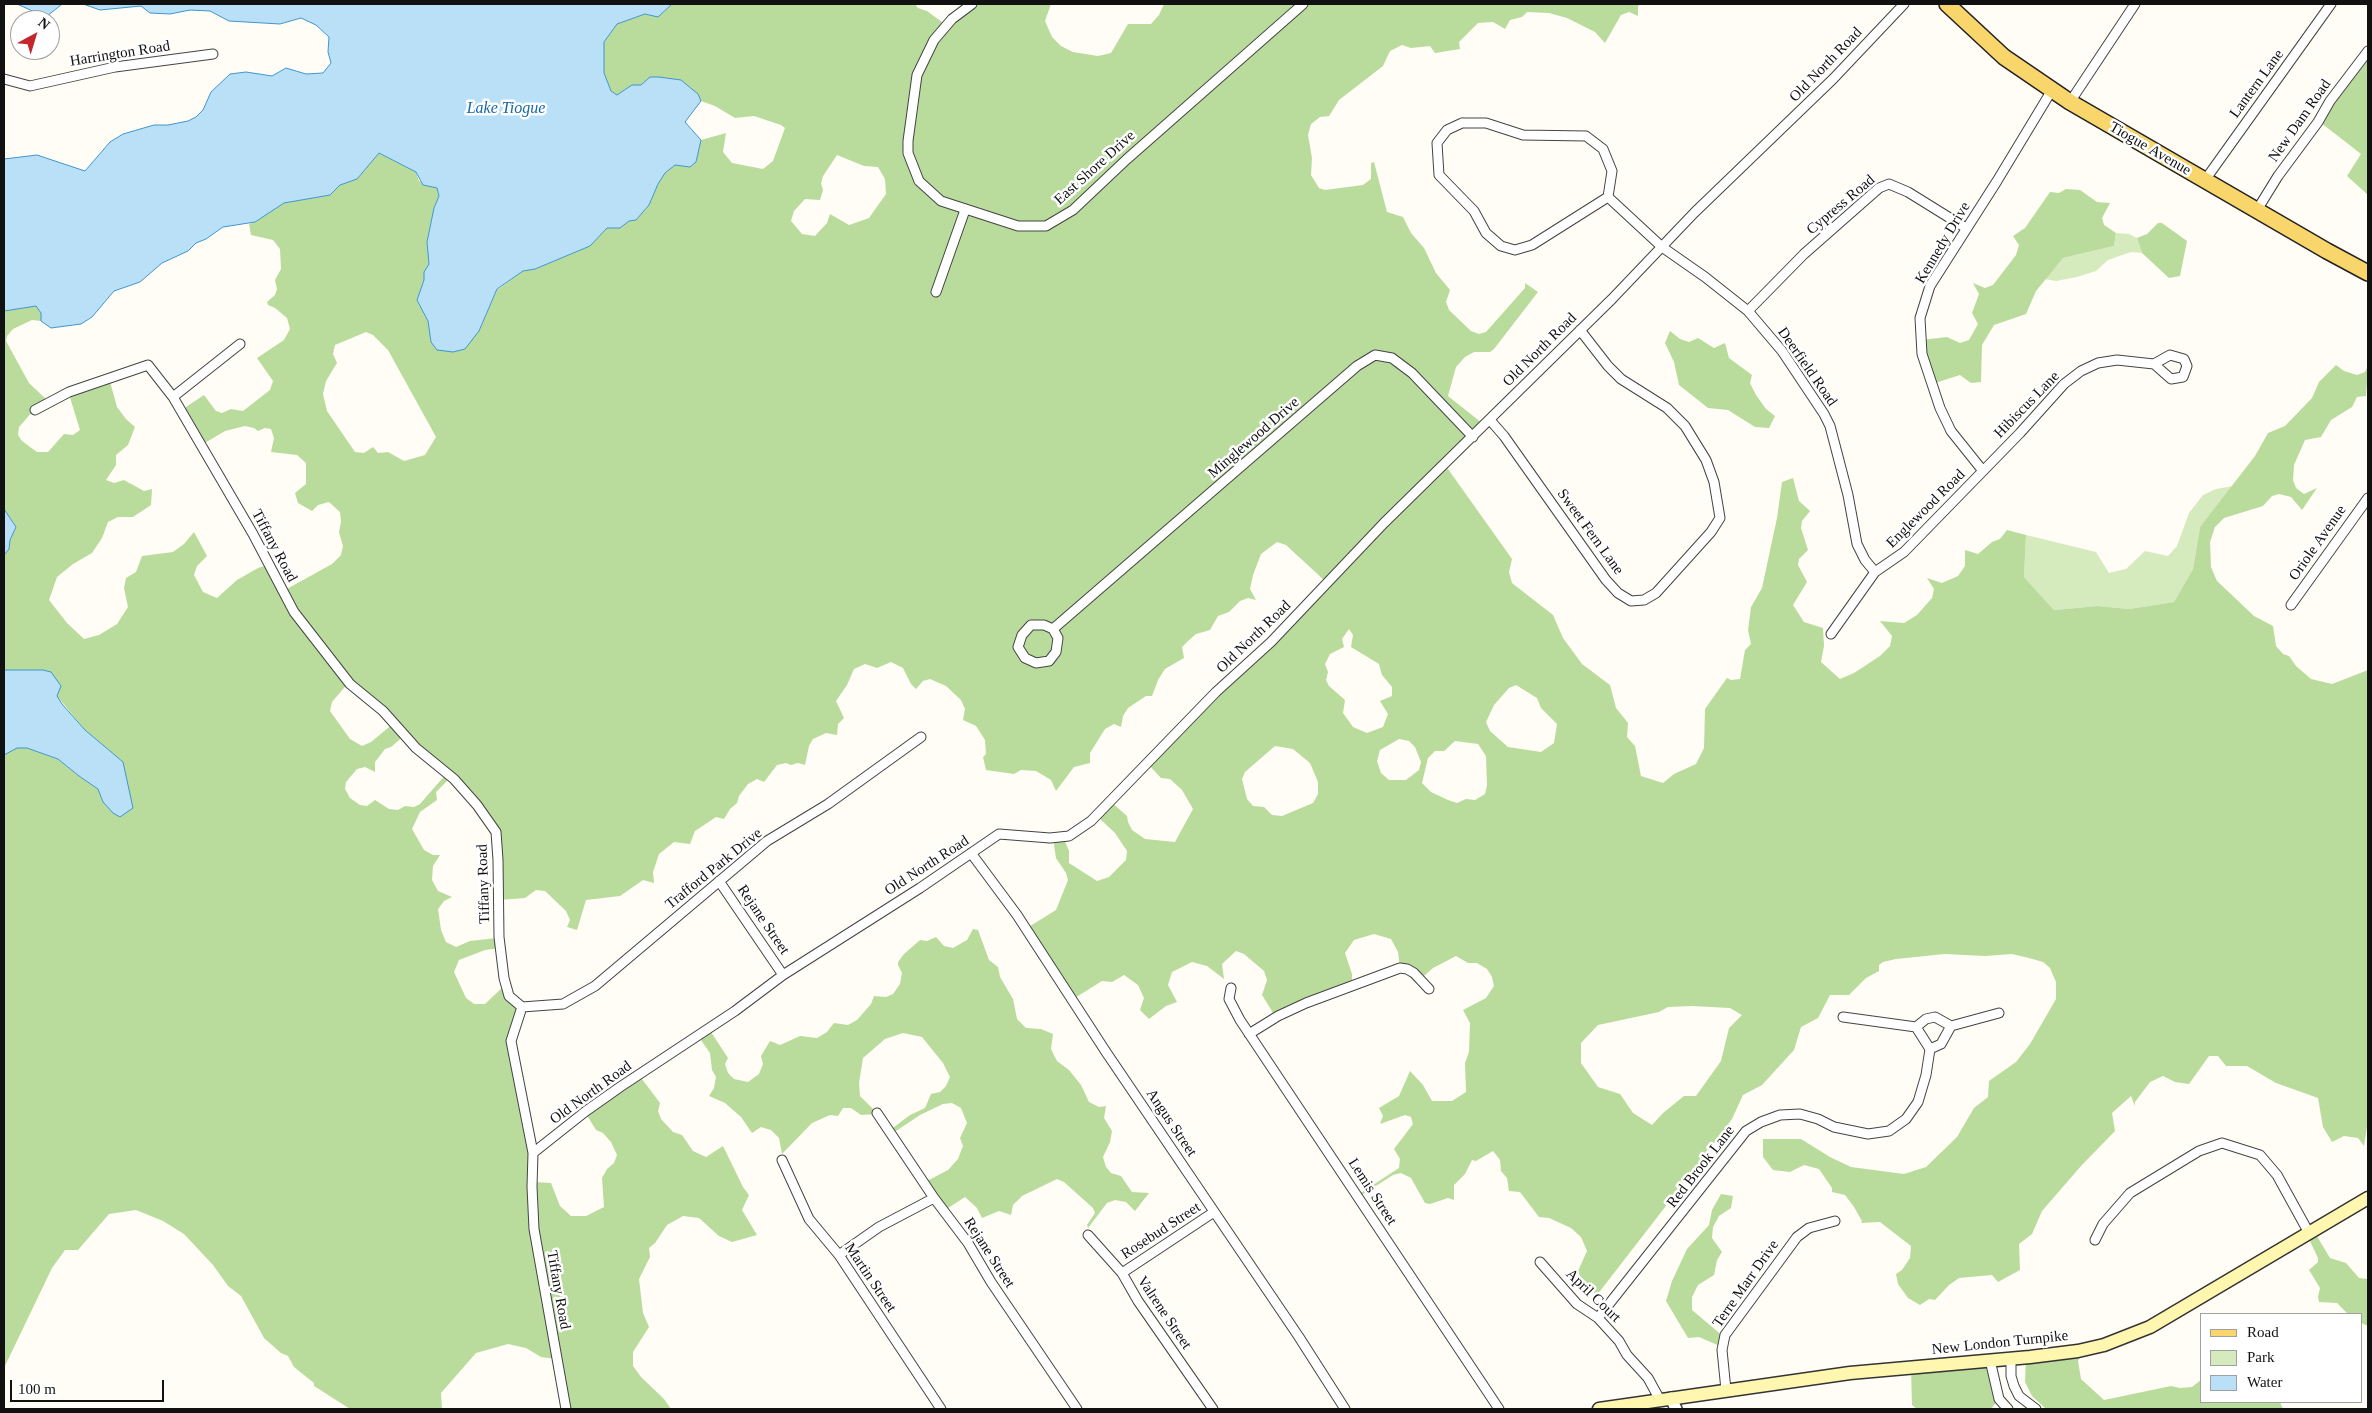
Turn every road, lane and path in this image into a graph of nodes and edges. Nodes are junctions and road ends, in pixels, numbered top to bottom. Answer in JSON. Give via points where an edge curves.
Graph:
{"nodes":[{"id":1,"x":972,"y":4,"type":"edge"},
{"id":2,"x":1303,"y":4,"type":"edge"},
{"id":3,"x":1904,"y":4,"type":"edge"},
{"id":4,"x":1947,"y":4,"type":"edge"},
{"id":5,"x":2135,"y":4,"type":"edge"},
{"id":6,"x":2331,"y":4,"type":"edge"},
{"id":7,"x":2368,"y":51,"type":"edge"},
{"id":8,"x":213,"y":54,"type":"dead end"},
{"id":9,"x":4,"y":80,"type":"edge"},
{"id":10,"x":2052,"y":90,"type":"junction"},
{"id":11,"x":2070,"y":102,"type":"junction"},
{"id":12,"x":2205,"y":180,"type":"junction"},
{"id":13,"x":1608,"y":197,"type":"junction"},
{"id":14,"x":966,"y":210,"type":"junction"},
{"id":15,"x":2257,"y":210,"type":"junction"},
{"id":16,"x":1966,"y":228,"type":"junction"},
{"id":17,"x":1662,"y":247,"type":"junction"},
{"id":18,"x":2368,"y":273,"type":"edge"},
{"id":19,"x":936,"y":292,"type":"dead end"},
{"id":20,"x":1748,"y":311,"type":"junction"},
{"id":21,"x":1580,"y":330,"type":"junction"},
{"id":22,"x":240,"y":344,"type":"dead end"},
{"id":23,"x":2154,"y":364,"type":"dead end"},
{"id":24,"x":173,"y":396,"type":"junction"},
{"id":25,"x":35,"y":410,"type":"dead end"},
{"id":26,"x":1490,"y":420,"type":"junction"},
{"id":27,"x":1473,"y":437,"type":"junction"},
{"id":28,"x":1983,"y":471,"type":"junction"},
{"id":29,"x":2368,"y":498,"type":"edge"},
{"id":30,"x":1875,"y":572,"type":"junction"},
{"id":31,"x":2291,"y":605,"type":"dead end"},
{"id":32,"x":1053,"y":629,"type":"junction"},
{"id":33,"x":1831,"y":634,"type":"dead end"},
{"id":34,"x":921,"y":737,"type":"dead end"},
{"id":35,"x":971,"y":853,"type":"junction"},
{"id":36,"x":719,"y":881,"type":"junction"},
{"id":37,"x":783,"y":975,"type":"junction"},
{"id":38,"x":1231,"y":988,"type":"dead end"},
{"id":39,"x":1429,"y":989,"type":"dead end"},
{"id":40,"x":522,"y":1007,"type":"junction"},
{"id":41,"x":1999,"y":1013,"type":"dead end"},
{"id":42,"x":1843,"y":1017,"type":"dead end"},
{"id":43,"x":1951,"y":1026,"type":"junction"},
{"id":44,"x":1916,"y":1027,"type":"junction"},
{"id":45,"x":1249,"y":1034,"type":"junction"},
{"id":46,"x":1930,"y":1049,"type":"junction"},
{"id":47,"x":877,"y":1113,"type":"dead end"},
{"id":48,"x":533,"y":1153,"type":"junction"},
{"id":49,"x":782,"y":1160,"type":"dead end"},
{"id":50,"x":934,"y":1198,"type":"junction"},
{"id":51,"x":2368,"y":1198,"type":"edge"},
{"id":52,"x":1214,"y":1212,"type":"junction"},
{"id":53,"x":1835,"y":1221,"type":"dead end"},
{"id":54,"x":2309,"y":1233,"type":"junction"},
{"id":55,"x":1088,"y":1235,"type":"dead end"},
{"id":56,"x":2095,"y":1240,"type":"dead end"},
{"id":57,"x":839,"y":1255,"type":"junction"},
{"id":58,"x":1540,"y":1262,"type":"dead end"},
{"id":59,"x":1122,"y":1273,"type":"junction"},
{"id":60,"x":1598,"y":1318,"type":"junction"},
{"id":61,"x":2011,"y":1359,"type":"junction"},
{"id":62,"x":1990,"y":1360,"type":"junction"},
{"id":63,"x":1726,"y":1390,"type":"junction"},
{"id":64,"x":1669,"y":1402,"type":"edge"},
{"id":65,"x":566,"y":1409,"type":"edge"},
{"id":66,"x":941,"y":1409,"type":"edge"},
{"id":67,"x":1077,"y":1409,"type":"edge"},
{"id":68,"x":1213,"y":1409,"type":"edge"},
{"id":69,"x":1345,"y":1409,"type":"edge"},
{"id":70,"x":1499,"y":1409,"type":"edge"},
{"id":71,"x":1599,"y":1409,"type":"edge"},
{"id":72,"x":2008,"y":1409,"type":"edge"},
{"id":73,"x":2036,"y":1409,"type":"edge"}],
"edges":[{"from":1,"to":14,"type":"street","name":"East Shore Drive","via":[[952,19],[934,40],[917,75],[908,141],[908,153],[920,181],[941,201]]},
{"from":2,"to":14,"type":"street","name":"East Shore Drive","via":[[1127,158],[1073,210],[1046,226],[1018,226]]},
{"from":3,"to":17,"type":"street","name":"Old North Road","via":[[1834,79]]},
{"from":4,"to":10,"type":"main road","name":"Tiogue Avenue","via":[[2004,57]]},
{"from":5,"to":11,"type":"street"},
{"from":6,"to":12,"type":"street","name":"Lantern Lane"},
{"from":7,"to":15,"type":"street","name":"New Dam Road","via":[[2330,101]]},
{"from":8,"to":9,"type":"street","name":"Harrington Road","via":[[115,67],[30,86]]},
{"from":10,"to":11,"type":"main road","name":"Tiogue Avenue"},
{"from":10,"to":16,"type":"street","name":"Kennedy Drive"},
{"from":11,"to":12,"type":"main road","name":"Tiogue Avenue"},
{"from":12,"to":15,"type":"main road","name":"Tiogue Avenue"},
{"from":13,"to":13,"type":"street","via":[[1532,245],[1515,250],[1501,246],[1486,233],[1474,211],[1439,175],[1437,143],[1447,130],[1462,123],[1486,123],[1523,135],[1586,136],[1603,150],[1612,171]]},
{"from":13,"to":17,"type":"street","name":"Deerfield Road"},
{"from":14,"to":19,"type":"street"},
{"from":15,"to":18,"type":"main road","name":"Tiogue Avenue"},
{"from":16,"to":20,"type":"street","name":"Cypress Road","via":[[1889,184],[1880,188],[1804,254]]},
{"from":16,"to":28,"type":"street","name":"Kennedy Drive","via":[[1930,286],[1920,318],[1919,334],[1922,354],[1940,408],[1951,431]]},
{"from":17,"to":20,"type":"street","name":"Deerfield Road"},
{"from":17,"to":21,"type":"street","name":"Old North Road"},
{"from":20,"to":30,"type":"street","name":"Deerfield Road","via":[[1782,351],[1830,426],[1848,495],[1856,544]]},
{"from":21,"to":26,"type":"street","name":"Old North Road"},
{"from":21,"to":26,"type":"street","name":"Sweet Fern Lane","via":[[1621,378],[1667,408],[1685,426],[1706,460],[1714,482],[1720,518],[1656,593],[1644,600],[1632,600],[1618,593]]},
{"from":22,"to":24,"type":"street"},
{"from":23,"to":28,"type":"street","name":"Hibiscus Lane","via":[[2117,360],[2098,363],[2081,371],[2064,384]]},
{"from":24,"to":25,"type":"street","name":"Tiffany Road","via":[[148,365],[69,392]]},
{"from":24,"to":40,"type":"street","name":"Tiffany Road","via":[[294,612],[350,684],[383,711],[416,748],[454,779],[496,832],[499,937],[504,978],[509,996]]},
{"from":26,"to":27,"type":"street","name":"Old North Road"},
{"from":27,"to":32,"type":"street","name":"Minglewood Drive","via":[[1412,373],[1392,358],[1375,355],[1357,366]]},
{"from":27,"to":35,"type":"street","name":"Old North Road","via":[[1091,820],[1070,836],[1050,838],[999,834]]},
{"from":28,"to":30,"type":"street","name":"Englewood Road","via":[[1904,552]]},
{"from":29,"to":31,"type":"street","name":"Oriole Avenue"},
{"from":30,"to":33,"type":"street","name":"Englewood Road"},
{"from":32,"to":32,"type":"street","via":[[1058,638],[1056,652],[1049,661],[1036,662],[1025,658],[1018,647],[1022,635],[1031,625]]},
{"from":34,"to":36,"type":"street","name":"Trafford Park Drive","via":[[828,804],[767,841]]},
{"from":35,"to":37,"type":"street","name":"Old North Road"},
{"from":35,"to":52,"type":"street","name":"Angus Street","via":[[1016,915]]},
{"from":36,"to":37,"type":"street","name":"Rejane Street"},
{"from":36,"to":40,"type":"street","name":"Trafford Park Drive","via":[[595,986],[563,1004]]},
{"from":37,"to":48,"type":"street","name":"Old North Road","via":[[736,1011],[586,1111]]},
{"from":38,"to":45,"type":"street","name":"Lemis Street","via":[[1230,999]]},
{"from":39,"to":45,"type":"street","via":[[1414,973],[1400,968],[1306,1003]]},
{"from":40,"to":48,"type":"street","name":"Tiffany Road","via":[[511,1041]]},
{"from":41,"to":43,"type":"street"},
{"from":42,"to":44,"type":"street"},
{"from":43,"to":44,"type":"street","via":[[1935,1017]]},
{"from":43,"to":46,"type":"street","via":[[1941,1044]]},
{"from":44,"to":46,"type":"street"},
{"from":45,"to":70,"type":"street","name":"Lemis Street"},
{"from":46,"to":60,"type":"street","name":"Red Brook Lane","via":[[1918,1102],[1906,1119],[1889,1130],[1868,1134],[1834,1127],[1800,1114],[1780,1114],[1746,1131]]},
{"from":47,"to":50,"type":"street","name":"Rejane Street"},
{"from":48,"to":65,"type":"street","name":"Tiffany Road","via":[[534,1229]]},
{"from":49,"to":57,"type":"street","name":"Martin Street","via":[[809,1219]]},
{"from":50,"to":57,"type":"street","via":[[880,1227]]},
{"from":50,"to":67,"type":"street","name":"Rejane Street"},
{"from":51,"to":54,"type":"main road","name":"New London Turnpike"},
{"from":52,"to":59,"type":"street","name":"Rosebud Street"},
{"from":52,"to":69,"type":"street","name":"Angus Street"},
{"from":53,"to":63,"type":"street","name":"Terre Marr Drive","via":[[1809,1228],[1797,1237],[1725,1336],[1722,1350]]},
{"from":54,"to":56,"type":"street","via":[[2277,1175],[2260,1155],[2222,1143],[2199,1152],[2130,1193],[2103,1224]]},
{"from":54,"to":61,"type":"main road","name":"New London Turnpike","via":[[2150,1327],[2078,1352]]},
{"from":55,"to":59,"type":"street","name":"Valrene Street"},
{"from":57,"to":66,"type":"street","name":"Martin Street"},
{"from":58,"to":60,"type":"street","name":"April Court","via":[[1577,1304]]},
{"from":59,"to":68,"type":"street","name":"Valrene Street"},
{"from":60,"to":64,"type":"street","name":"April Court"},
{"from":61,"to":62,"type":"main road","name":"New London Turnpike"},
{"from":61,"to":73,"type":"street","via":[[2011,1376],[2019,1396]]},
{"from":62,"to":63,"type":"main road","name":"New London Turnpike","via":[[1850,1373]]},
{"from":62,"to":72,"type":"street","via":[[1999,1399]]},
{"from":63,"to":64,"type":"main road","name":"New London Turnpike"},
{"from":64,"to":71,"type":"main road","name":"New London Turnpike"}]}
